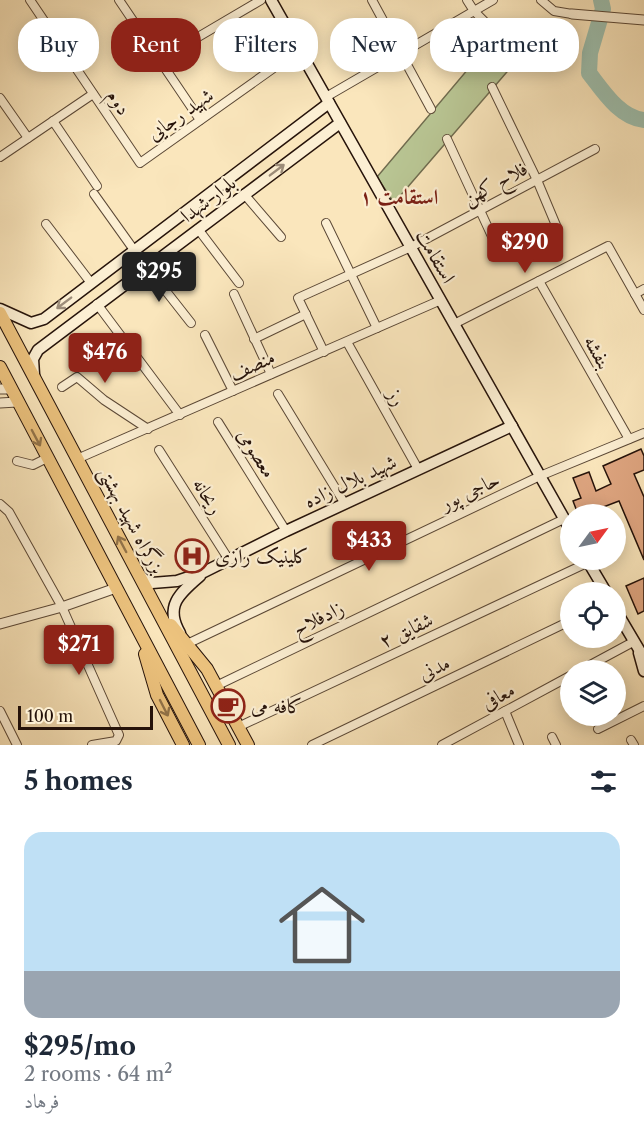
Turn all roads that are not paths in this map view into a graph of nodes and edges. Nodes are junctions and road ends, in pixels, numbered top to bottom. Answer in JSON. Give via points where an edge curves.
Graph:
{"nodes":[{"id":1,"x":30,"y":0,"type":"edge"},
{"id":2,"x":119,"y":0,"type":"edge"},
{"id":3,"x":261,"y":0,"type":"edge"},
{"id":4,"x":271,"y":0,"type":"edge"},
{"id":5,"x":372,"y":0,"type":"edge"},
{"id":6,"x":466,"y":0,"type":"edge"},
{"id":7,"x":493,"y":0,"type":"edge"},
{"id":8,"x":541,"y":0,"type":"edge"},
{"id":9,"x":474,"y":11,"type":"junction"},
{"id":10,"x":573,"y":14,"type":"joint"},
{"id":11,"x":281,"y":18,"type":"edge"},
{"id":12,"x":382,"y":18,"type":"edge"},
{"id":13,"x":481,"y":18,"type":"edge"},
{"id":14,"x":644,"y":20,"type":"edge"},
{"id":15,"x":201,"y":35,"type":"edge"},
{"id":16,"x":418,"y":44,"type":"edge"},
{"id":17,"x":268,"y":72,"type":"edge"},
{"id":18,"x":311,"y":72,"type":"edge"},
{"id":19,"x":373,"y":72,"type":"edge"},
{"id":20,"x":411,"y":72,"type":"edge"},
{"id":21,"x":492,"y":87,"type":"dead end"},
{"id":22,"x":93,"y":94,"type":"junction"},
{"id":23,"x":0,"y":98,"type":"edge"},
{"id":24,"x":327,"y":100,"type":"junction"},
{"id":25,"x":431,"y":109,"type":"dead end"},
{"id":26,"x":200,"y":120,"type":"junction"},
{"id":27,"x":53,"y":122,"type":"junction"},
{"id":28,"x":340,"y":123,"type":"junction"},
{"id":29,"x":28,"y":138,"type":"junction"},
{"id":30,"x":447,"y":139,"type":"dead end"},
{"id":31,"x":595,"y":149,"type":"dead end"},
{"id":32,"x":0,"y":157,"type":"edge"},
{"id":33,"x":140,"y":163,"type":"joint"},
{"id":34,"x":537,"y":180,"type":"junction"},
{"id":35,"x":98,"y":186,"type":"dead end"},
{"id":36,"x":93,"y":194,"type":"dead end"},
{"id":37,"x":244,"y":194,"type":"junction"},
{"id":38,"x":479,"y":211,"type":"junction"},
{"id":39,"x":326,"y":223,"type":"dead end"},
{"id":40,"x":46,"y":224,"type":"dead end"},
{"id":41,"x":198,"y":229,"type":"junction"},
{"id":42,"x":558,"y":230,"type":"dead end"},
{"id":43,"x":281,"y":237,"type":"dead end"},
{"id":44,"x":496,"y":245,"type":"dead end"},
{"id":45,"x":411,"y":247,"type":"junction"},
{"id":46,"x":134,"y":250,"type":"junction"},
{"id":47,"x":147,"y":267,"type":"junction"},
{"id":48,"x":351,"y":274,"type":"junction"},
{"id":49,"x":539,"y":281,"type":"junction"},
{"id":50,"x":91,"y":283,"type":"junction"},
{"id":51,"x":239,"y":283,"type":"dead end"},
{"id":52,"x":644,"y":289,"type":"edge"},
{"id":53,"x":234,"y":294,"type":"dead end"},
{"id":54,"x":635,"y":294,"type":"junction"},
{"id":55,"x":441,"y":300,"type":"junction"},
{"id":56,"x":97,"y":304,"type":"junction"},
{"id":57,"x":644,"y":310,"type":"edge"},
{"id":58,"x":0,"y":311,"type":"edge"},
{"id":59,"x":306,"y":314,"type":"junction"},
{"id":60,"x":191,"y":323,"type":"dead end"},
{"id":61,"x":454,"y":324,"type":"junction"},
{"id":62,"x":377,"y":328,"type":"junction"},
{"id":63,"x":205,"y":335,"type":"dead end"},
{"id":64,"x":254,"y":339,"type":"junction"},
{"id":65,"x":124,"y":340,"type":"junction"},
{"id":66,"x":347,"y":342,"type":"junction"},
{"id":67,"x":324,"y":352,"type":"junction"},
{"id":68,"x":92,"y":363,"type":"dead end"},
{"id":69,"x":0,"y":367,"type":"edge"},
{"id":70,"x":271,"y":374,"type":"junction"},
{"id":71,"x":36,"y":381,"type":"junction"},
{"id":72,"x":62,"y":387,"type":"dead end"},
{"id":73,"x":5,"y":389,"type":"edge"},
{"id":74,"x":233,"y":391,"type":"junction"},
{"id":75,"x":278,"y":394,"type":"dead end"},
{"id":76,"x":17,"y":402,"type":"junction"},
{"id":77,"x":0,"y":403,"type":"edge"},
{"id":78,"x":180,"y":414,"type":"junction"},
{"id":79,"x":219,"y":422,"type":"dead end"},
{"id":80,"x":512,"y":426,"type":"junction"},
{"id":81,"x":148,"y":429,"type":"junction"},
{"id":82,"x":644,"y":433,"type":"edge"},
{"id":83,"x":629,"y":439,"type":"junction"},
{"id":84,"x":159,"y":450,"type":"dead end"},
{"id":85,"x":47,"y":458,"type":"junction"},
{"id":86,"x":77,"y":459,"type":"junction"},
{"id":87,"x":17,"y":460,"type":"dead end"},
{"id":88,"x":418,"y":469,"type":"junction"},
{"id":89,"x":540,"y":476,"type":"junction"},
{"id":90,"x":0,"y":504,"type":"edge"},
{"id":91,"x":345,"y":504,"type":"junction"},
{"id":92,"x":560,"y":512,"type":"edge"},
{"id":93,"x":560,"y":527,"type":"edge"},
{"id":94,"x":286,"y":531,"type":"junction"},
{"id":95,"x":229,"y":560,"type":"junction"},
{"id":96,"x":569,"y":570,"type":"edge"},
{"id":97,"x":137,"y":572,"type":"junction"},
{"id":98,"x":204,"y":572,"type":"junction"},
{"id":99,"x":116,"y":588,"type":"junction"},
{"id":100,"x":155,"y":605,"type":"junction"},
{"id":101,"x":62,"y":607,"type":"junction"},
{"id":102,"x":0,"y":624,"type":"edge"},
{"id":103,"x":560,"y":626,"type":"edge"},
{"id":104,"x":626,"y":629,"type":"edge"},
{"id":105,"x":139,"y":632,"type":"junction"},
{"id":106,"x":187,"y":644,"type":"junction"},
{"id":107,"x":638,"y":650,"type":"edge"},
{"id":108,"x":610,"y":660,"type":"edge"},
{"id":109,"x":644,"y":671,"type":"edge"},
{"id":110,"x":560,"y":681,"type":"edge"},
{"id":111,"x":216,"y":686,"type":"junction"},
{"id":112,"x":644,"y":706,"type":"edge"},
{"id":113,"x":0,"y":711,"type":"edge"},
{"id":114,"x":505,"y":711,"type":"junction"},
{"id":115,"x":238,"y":727,"type":"junction"},
{"id":116,"x":598,"y":729,"type":"dead end"},
{"id":117,"x":552,"y":737,"type":"dead end"},
{"id":118,"x":118,"y":740,"type":"edge"},
{"id":119,"x":17,"y":745,"type":"edge"},
{"id":120,"x":92,"y":745,"type":"edge"},
{"id":121,"x":183,"y":745,"type":"edge"},
{"id":122,"x":199,"y":745,"type":"edge"},
{"id":123,"x":229,"y":745,"type":"edge"},
{"id":124,"x":248,"y":745,"type":"edge"},
{"id":125,"x":312,"y":745,"type":"edge"},
{"id":126,"x":442,"y":745,"type":"edge"},
{"id":127,"x":519,"y":745,"type":"edge"},
{"id":128,"x":556,"y":745,"type":"edge"}],
"edges":[{"from":1,"to":22,"type":"street","name":"دوم"},
{"from":2,"to":26,"type":"street"},
{"from":3,"to":15,"type":"street"},
{"from":4,"to":11,"type":"main road","name":"استقامت"},
{"from":5,"to":12,"type":"street"},
{"from":6,"to":9,"type":"street"},
{"from":7,"to":9,"type":"street"},
{"from":8,"to":10,"type":"street","via":[[554,11]]},
{"from":9,"to":13,"type":"street"},
{"from":9,"to":16,"type":"street"},
{"from":10,"to":14,"type":"street"},
{"from":17,"to":26,"type":"street","name":"شهید رجایی"},
{"from":18,"to":24,"type":"main road","name":"استقامت"},
{"from":19,"to":24,"type":"street"},
{"from":20,"to":25,"type":"street"},
{"from":21,"to":34,"type":"street"},
{"from":22,"to":27,"type":"street"},
{"from":22,"to":33,"type":"street","name":"دوم"},
{"from":23,"to":29,"type":"street"},
{"from":24,"to":28,"type":"main road","name":"استقامت"},
{"from":24,"to":46,"type":"main road","name":"بلوار شهدا"},
{"from":26,"to":33,"type":"street","name":"شهید رجایی"},
{"from":27,"to":29,"type":"street"},
{"from":27,"to":35,"type":"street"},
{"from":37,"to":28,"type":"main road","name":"بلوار شهدا","one_way":true},
{"from":28,"to":45,"type":"main road","name":"استقامت"},
{"from":29,"to":32,"type":"street"},
{"from":30,"to":38,"type":"street"},
{"from":31,"to":34,"type":"street","name":"فلاح کهن"},
{"from":34,"to":38,"type":"street","name":"فلاح کهن"},
{"from":34,"to":42,"type":"street"},
{"from":36,"to":46,"type":"street"},
{"from":37,"to":41,"type":"main road","name":"بلوار شهدا"},
{"from":37,"to":43,"type":"street"},
{"from":38,"to":44,"type":"street"},
{"from":38,"to":45,"type":"street","name":"فلاح کهن"},
{"from":39,"to":48,"type":"street"},
{"from":40,"to":50,"type":"street"},
{"from":41,"to":47,"type":"main road","name":"بلوار شهدا"},
{"from":41,"to":51,"type":"street"},
{"from":45,"to":48,"type":"street","name":"فلاح کهن"},
{"from":45,"to":55,"type":"main road","name":"استقامت"},
{"from":46,"to":50,"type":"main road","name":"بلوار شهدا"},
{"from":47,"to":56,"type":"main road","name":"بلوار شهدا"},
{"from":47,"to":60,"type":"street"},
{"from":48,"to":59,"type":"street","name":"فلاح کهن","via":[[298,298]]},
{"from":48,"to":62,"type":"street"},
{"from":49,"to":54,"type":"street","via":[[608,246]]},
{"from":49,"to":61,"type":"street"},
{"from":49,"to":83,"type":"street","name":"بنفشه"},
{"from":50,"to":58,"type":"main road","name":"بلوار شهدا","one_way":true,"via":[[38,321],[31,323]]},
{"from":52,"to":54,"type":"street"},
{"from":53,"to":64,"type":"street"},
{"from":54,"to":57,"type":"street"},
{"from":55,"to":61,"type":"main road","name":"استقامت"},
{"from":55,"to":62,"type":"street","name":"منصف"},
{"from":56,"to":65,"type":"street"},
{"from":56,"to":71,"type":"main road","name":"بلوار شهدا","via":[[38,350],[33,364]]},
{"from":58,"to":71,"type":"highway","name":"بزرگراه شهید بهشتی"},
{"from":59,"to":64,"type":"street"},
{"from":59,"to":67,"type":"street"},
{"from":61,"to":80,"type":"main road","name":"استقامت"},
{"from":62,"to":66,"type":"street","name":"منصف"},
{"from":63,"to":74,"type":"street"},
{"from":64,"to":70,"type":"street"},
{"from":65,"to":68,"type":"street"},
{"from":65,"to":78,"type":"street"},
{"from":66,"to":67,"type":"street","name":"منصف"},
{"from":66,"to":88,"type":"street","name":"رز"},
{"from":67,"to":70,"type":"street","name":"منصف"},
{"from":69,"to":73,"type":"highway"},
{"from":70,"to":74,"type":"street","name":"منصف"},
{"from":71,"to":86,"type":"highway","name":"بزرگراه شهید بهشتی"},
{"from":72,"to":81,"type":"street","via":[[77,377]]},
{"from":73,"to":76,"type":"highway"},
{"from":74,"to":78,"type":"street","name":"منصف"},
{"from":75,"to":91,"type":"street"},
{"from":76,"to":77,"type":"street"},
{"from":76,"to":85,"type":"highway","one_way":true},
{"from":78,"to":81,"type":"street","name":"منصف"},
{"from":79,"to":94,"type":"street","name":"معصومی"},
{"from":80,"to":88,"type":"main road","name":"شهید بلال زاده"},
{"from":80,"to":89,"type":"main road","name":"استقامت"},
{"from":81,"to":86,"type":"street","name":"منصف"},
{"from":82,"to":83,"type":"street"},
{"from":83,"to":89,"type":"street"},
{"from":84,"to":95,"type":"street","name":"ریحانه"},
{"from":85,"to":87,"type":"street","via":[[33,465]]},
{"from":85,"to":99,"type":"highway"},
{"from":97,"to":86,"type":"highway","name":"بزرگراه شهید بهشتی","one_way":true},
{"from":88,"to":91,"type":"main road","name":"شهید بلال زاده"},
{"from":89,"to":92,"type":"main road","name":"استقامت"},
{"from":89,"to":106,"type":"street","name":"حاجی پور"},
{"from":90,"to":101,"type":"street","via":[[9,512]]},
{"from":91,"to":94,"type":"main road","name":"شهید بلال زاده"},
{"from":93,"to":111,"type":"street","name":"زادفلاح"},
{"from":94,"to":95,"type":"main road","name":"شهید بلال زاده"},
{"from":95,"to":98,"type":"main road","name":"شهید بلال زاده"},
{"from":96,"to":115,"type":"street","name":"شقایق ۲"},
{"from":97,"to":98,"type":"main road","name":"شهید بلال زاده","via":[[152,583]]},
{"from":97,"to":100,"type":"highway","name":"بزرگراه شهید بهشتی"},
{"from":98,"to":106,"type":"main road","name":"شهید بلال زاده","via":[[183,590],[174,604],[176,627]]},
{"from":99,"to":101,"type":"street"},
{"from":99,"to":105,"type":"highway"},
{"from":100,"to":106,"type":"highway"},
{"from":100,"to":123,"type":"highway","name":"بزرگراه شهید بهشتی"},
{"from":101,"to":102,"type":"street"},
{"from":101,"to":118,"type":"street"},
{"from":103,"to":125,"type":"street","name":"مدنی"},
{"from":104,"to":107,"type":"main road"},
{"from":105,"to":121,"type":"highway","one_way":true,"via":[[157,695]]},
{"from":105,"to":122,"type":"highway"},
{"from":106,"to":111,"type":"highway"},
{"from":107,"to":108,"type":"street"},
{"from":107,"to":109,"type":"main road"},
{"from":110,"to":114,"type":"street","name":"معافی"},
{"from":111,"to":115,"type":"highway"},
{"from":112,"to":116,"type":"street"},
{"from":113,"to":119,"type":"street"},
{"from":114,"to":126,"type":"street","name":"معافی"},
{"from":114,"to":127,"type":"street"},
{"from":115,"to":124,"type":"highway"},
{"from":117,"to":128,"type":"street"},
{"from":118,"to":120,"type":"street"}]}
